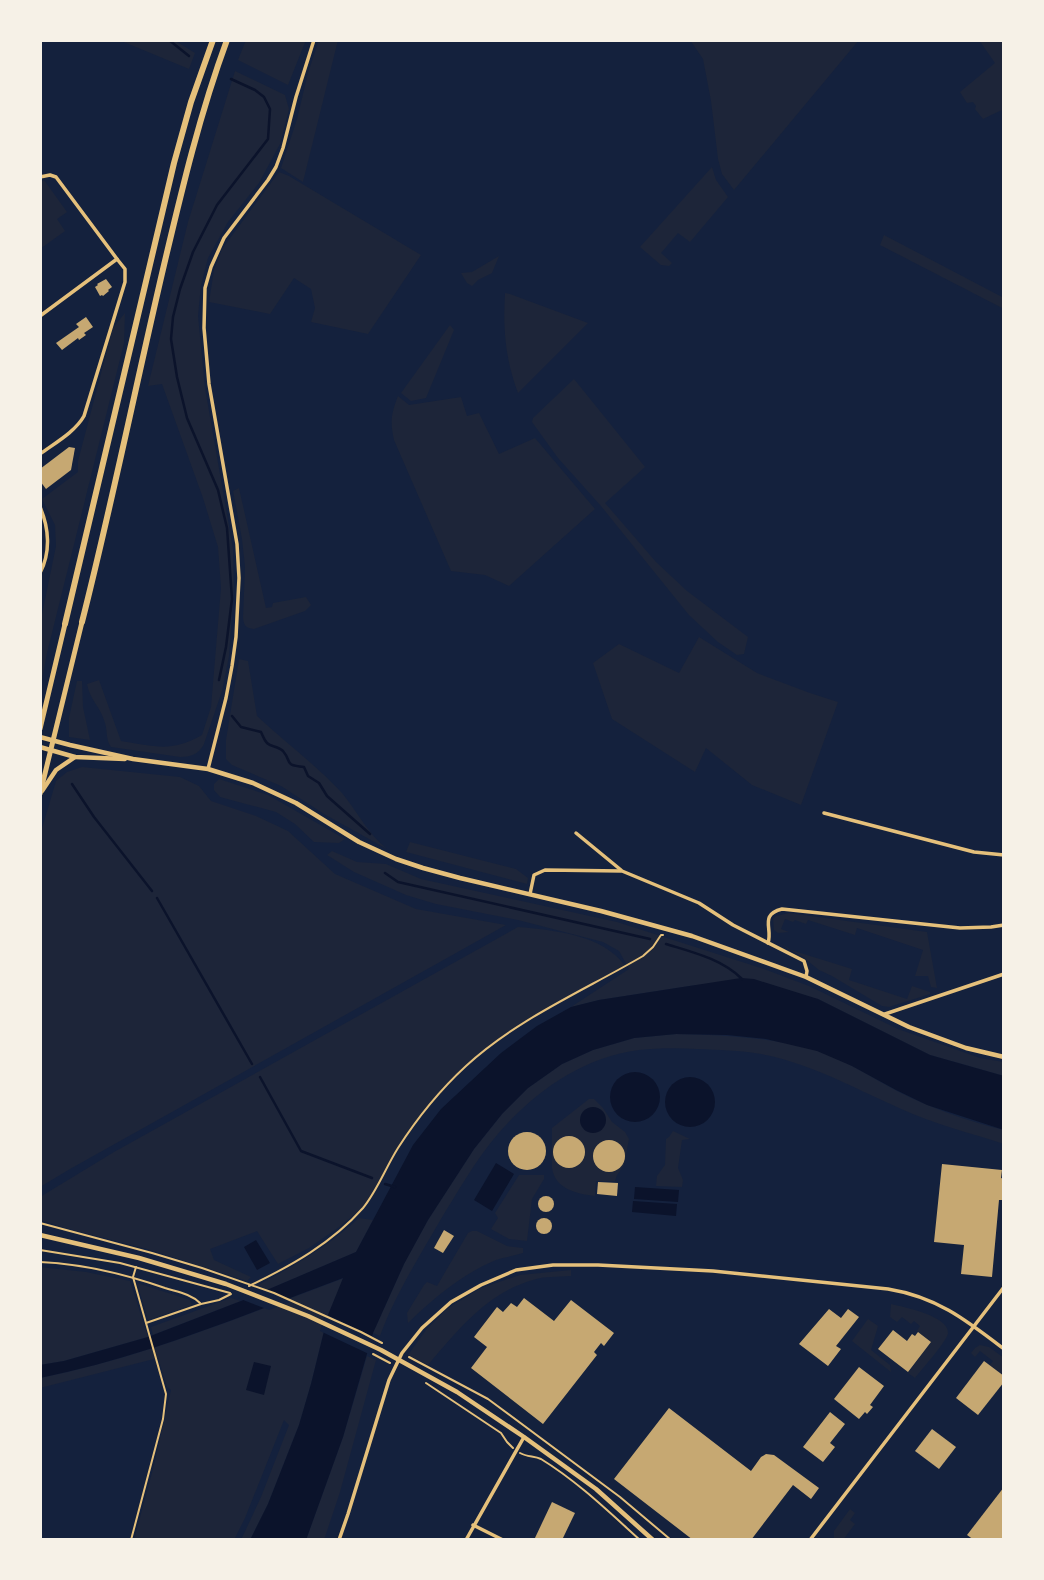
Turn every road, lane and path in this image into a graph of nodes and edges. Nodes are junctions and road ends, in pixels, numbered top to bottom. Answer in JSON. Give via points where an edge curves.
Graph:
{"nodes":[{"id":1,"x":213,"y":40,"type":"edge"},
{"id":2,"x":227,"y":40,"type":"edge"},
{"id":3,"x":314,"y":40,"type":"edge"},
{"id":4,"x":40,"y":177,"type":"edge"},
{"id":5,"x":117,"y":259,"type":"junction"},
{"id":6,"x":40,"y":316,"type":"edge"},
{"id":7,"x":40,"y":454,"type":"edge"},
{"id":8,"x":40,"y":507,"type":"edge"},
{"id":9,"x":40,"y":573,"type":"edge"},
{"id":10,"x":82,"y":622,"type":"joint"},
{"id":11,"x":65,"y":624,"type":"joint"},
{"id":12,"x":47,"y":701,"type":"junction"},
{"id":13,"x":40,"y":710,"type":"edge"},
{"id":14,"x":40,"y":729,"type":"edge"},
{"id":15,"x":40,"y":737,"type":"edge"},
{"id":16,"x":54,"y":741,"type":"junction"},
{"id":17,"x":40,"y":747,"type":"edge"},
{"id":18,"x":52,"y":750,"type":"junction"},
{"id":19,"x":75,"y":757,"type":"junction"},
{"id":20,"x":133,"y":759,"type":"junction"},
{"id":21,"x":208,"y":769,"type":"junction"},
{"id":22,"x":40,"y":794,"type":"edge"},
{"id":23,"x":824,"y":813,"type":"dead end"},
{"id":24,"x":576,"y":833,"type":"dead end"},
{"id":25,"x":1004,"y":855,"type":"edge"},
{"id":26,"x":622,"y":871,"type":"junction"},
{"id":27,"x":530,"y":894,"type":"junction"},
{"id":28,"x":1004,"y":925,"type":"edge"},
{"id":29,"x":661,"y":935,"type":"dead end"},
{"id":30,"x":768,"y":943,"type":"junction"},
{"id":31,"x":1004,"y":974,"type":"edge"},
{"id":32,"x":806,"y":977,"type":"junction"},
{"id":33,"x":883,"y":1015,"type":"junction"},
{"id":34,"x":1004,"y":1057,"type":"edge"},
{"id":35,"x":40,"y":1223,"type":"edge"},
{"id":36,"x":40,"y":1237,"type":"edge"},
{"id":37,"x":40,"y":1250,"type":"edge"},
{"id":38,"x":40,"y":1262,"type":"edge"},
{"id":39,"x":136,"y":1267,"type":"junction"},
{"id":40,"x":133,"y":1277,"type":"junction"},
{"id":41,"x":228,"y":1277,"type":"dead end"},
{"id":42,"x":247,"y":1286,"type":"dead end"},
{"id":43,"x":1004,"y":1287,"type":"edge"},
{"id":44,"x":238,"y":1291,"type":"dead end"},
{"id":45,"x":235,"y":1295,"type":"dead end"},
{"id":46,"x":201,"y":1304,"type":"junction"},
{"id":47,"x":147,"y":1325,"type":"junction"},
{"id":48,"x":974,"y":1326,"type":"junction"},
{"id":49,"x":1004,"y":1349,"type":"edge"},
{"id":50,"x":366,"y":1351,"type":"dead end"},
{"id":51,"x":388,"y":1362,"type":"dead end"},
{"id":52,"x":429,"y":1367,"type":"dead end"},
{"id":53,"x":421,"y":1380,"type":"dead end"},
{"id":54,"x":524,"y":1437,"type":"junction"},
{"id":55,"x":516,"y":1450,"type":"junction"},
{"id":56,"x":472,"y":1525,"type":"junction"},
{"id":57,"x":812,"y":1539,"type":"edge"},
{"id":58,"x":131,"y":1540,"type":"edge"},
{"id":59,"x":338,"y":1540,"type":"edge"},
{"id":60,"x":466,"y":1540,"type":"edge"},
{"id":61,"x":503,"y":1540,"type":"edge"},
{"id":62,"x":640,"y":1540,"type":"edge"},
{"id":63,"x":653,"y":1540,"type":"edge"},
{"id":64,"x":671,"y":1540,"type":"edge"}],
"edges":[{"from":1,"to":11,"type":"highway","via":[[174,163]]},
{"from":2,"to":10,"type":"highway","via":[[188,166]]},
{"from":3,"to":21,"type":"street","via":[[276,167],[224,238],[205,288],[209,384],[239,578],[232,666]]},
{"from":4,"to":5,"type":"street","via":[[56,177]]},
{"from":5,"to":6,"type":"street"},
{"from":5,"to":7,"type":"street","via":[[125,269],[125,282],[84,416]]},
{"from":8,"to":9,"type":"street","via":[[48,532]]},
{"from":10,"to":16,"type":"main road"},
{"from":11,"to":12,"type":"main road"},
{"from":12,"to":13,"type":"street"},
{"from":12,"to":14,"type":"main road"},
{"from":15,"to":16,"type":"street"},
{"from":16,"to":18,"type":"main road"},
{"from":16,"to":20,"type":"street"},
{"from":17,"to":18,"type":"street"},
{"from":18,"to":19,"type":"street"},
{"from":18,"to":22,"type":"main road"},
{"from":19,"to":20,"type":"street"},
{"from":19,"to":22,"type":"street","via":[[56,770]]},
{"from":20,"to":21,"type":"street"},
{"from":21,"to":27,"type":"street","via":[[276,793],[397,859]]},
{"from":23,"to":25,"type":"street","via":[[974,852]]},
{"from":24,"to":26,"type":"street"},
{"from":26,"to":27,"type":"street","via":[[545,870],[534,875]]},
{"from":26,"to":30,"type":"street","via":[[699,904]]},
{"from":27,"to":32,"type":"street","via":[[663,927]]},
{"from":28,"to":30,"type":"street","via":[[960,928],[782,909],[768,918]]},
{"from":29,"to":42,"type":"path","via":[[643,956],[549,1007],[466,1066],[417,1119],[365,1206],[330,1240]]},
{"from":30,"to":32,"type":"street","via":[[804,961]]},
{"from":31,"to":33,"type":"street"},
{"from":32,"to":33,"type":"street"},
{"from":33,"to":34,"type":"street","via":[[966,1048]]},
{"from":35,"to":41,"type":"path"},
{"from":36,"to":54,"type":"street","via":[[139,1258],[226,1284],[308,1316],[422,1372]]},
{"from":37,"to":39,"type":"path"},
{"from":38,"to":40,"type":"path"},
{"from":39,"to":40,"type":"path"},
{"from":39,"to":45,"type":"path"},
{"from":40,"to":46,"type":"path","via":[[191,1296]]},
{"from":40,"to":47,"type":"path"},
{"from":43,"to":48,"type":"street"},
{"from":44,"to":46,"type":"path"},
{"from":46,"to":47,"type":"path"},
{"from":47,"to":58,"type":"path","via":[[166,1394]]},
{"from":48,"to":49,"type":"street"},
{"from":48,"to":57,"type":"street"},
{"from":48,"to":59,"type":"street","via":[[939,1304],[899,1291],[713,1271],[598,1265],[516,1270],[451,1302],[402,1353],[389,1380]]},
{"from":50,"to":51,"type":"path"},
{"from":52,"to":64,"type":"path","via":[[488,1399]]},
{"from":53,"to":55,"type":"path","via":[[501,1433]]},
{"from":54,"to":55,"type":"street"},
{"from":54,"to":63,"type":"street","via":[[596,1489]]},
{"from":55,"to":56,"type":"street"},
{"from":55,"to":62,"type":"path","via":[[537,1457],[575,1483]]},
{"from":56,"to":60,"type":"street"},
{"from":56,"to":61,"type":"street"}]}
